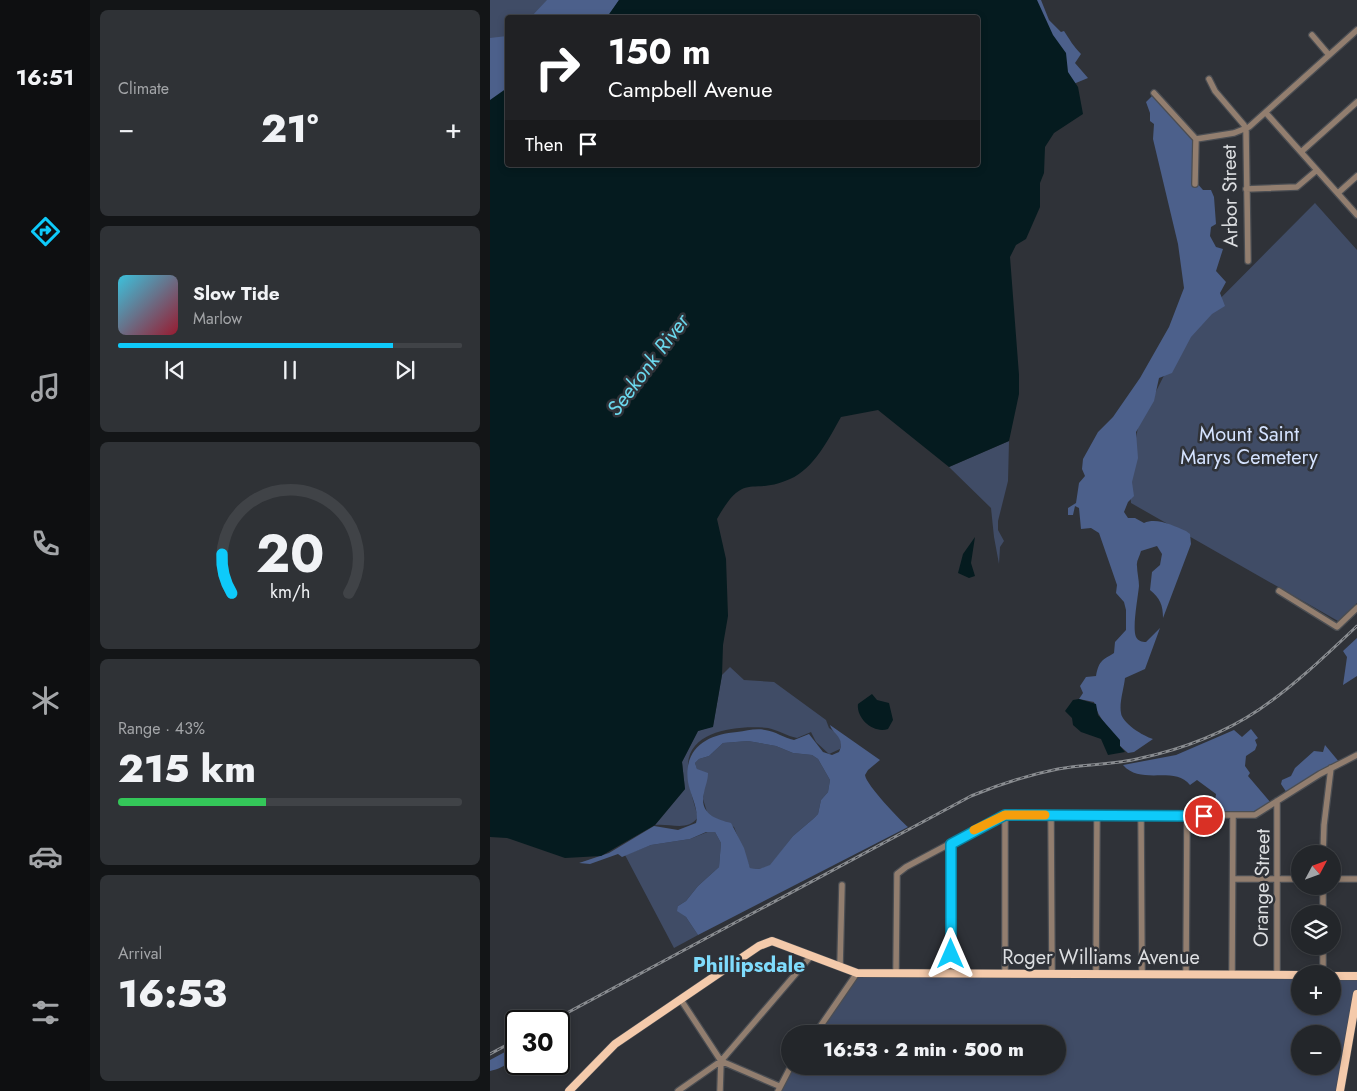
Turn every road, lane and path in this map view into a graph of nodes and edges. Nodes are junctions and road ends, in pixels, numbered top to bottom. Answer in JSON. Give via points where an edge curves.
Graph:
{"nodes":[{"id":1,"x":1357,"y":30,"type":"edge"},
{"id":2,"x":1312,"y":35,"type":"dead end"},
{"id":3,"x":1329,"y":55,"type":"junction"},
{"id":4,"x":1209,"y":79,"type":"dead end"},
{"id":5,"x":1154,"y":93,"type":"dead end"},
{"id":6,"x":1357,"y":102,"type":"edge"},
{"id":7,"x":1266,"y":113,"type":"junction"},
{"id":8,"x":1246,"y":130,"type":"junction"},
{"id":9,"x":1196,"y":139,"type":"junction"},
{"id":10,"x":1301,"y":152,"type":"junction"},
{"id":11,"x":1317,"y":170,"type":"junction"},
{"id":12,"x":1357,"y":176,"type":"edge"},
{"id":13,"x":1195,"y":184,"type":"dead end"},
{"id":14,"x":1246,"y":189,"type":"junction"},
{"id":15,"x":1338,"y":193,"type":"junction"},
{"id":16,"x":1357,"y":215,"type":"edge"},
{"id":17,"x":1248,"y":261,"type":"dead end"},
{"id":18,"x":1278,"y":591,"type":"dead end"},
{"id":19,"x":1357,"y":608,"type":"edge"},
{"id":20,"x":1357,"y":755,"type":"edge"},
{"id":21,"x":1331,"y":768,"type":"junction"},
{"id":22,"x":1277,"y":801,"type":"junction"},
{"id":23,"x":1098,"y":814,"type":"junction"},
{"id":24,"x":1005,"y":815,"type":"junction"},
{"id":25,"x":1051,"y":815,"type":"junction"},
{"id":26,"x":1142,"y":815,"type":"junction"},
{"id":27,"x":1187,"y":815,"type":"junction"},
{"id":28,"x":1233,"y":816,"type":"junction"},
{"id":29,"x":951,"y":844,"type":"junction"},
{"id":30,"x":1324,"y":845,"type":"edge"},
{"id":31,"x":1233,"y":879,"type":"junction"},
{"id":32,"x":1279,"y":879,"type":"junction"},
{"id":33,"x":1291,"y":879,"type":"edge"},
{"id":34,"x":1357,"y":879,"type":"edge"},
{"id":35,"x":1341,"y":880,"type":"edge"},
{"id":36,"x":842,"y":885,"type":"dead end"},
{"id":37,"x":811,"y":956,"type":"junction"},
{"id":38,"x":840,"y":966,"type":"junction"},
{"id":39,"x":896,"y":972,"type":"junction"},
{"id":40,"x":950,"y":972,"type":"junction"},
{"id":41,"x":1052,"y":972,"type":"junction"},
{"id":42,"x":858,"y":973,"type":"junction"},
{"id":43,"x":1005,"y":973,"type":"junction"},
{"id":44,"x":1096,"y":973,"type":"junction"},
{"id":45,"x":1142,"y":973,"type":"junction"},
{"id":46,"x":1186,"y":973,"type":"junction"},
{"id":47,"x":1232,"y":974,"type":"junction"},
{"id":48,"x":1277,"y":975,"type":"junction"},
{"id":49,"x":1291,"y":975,"type":"edge"},
{"id":50,"x":1341,"y":976,"type":"edge"},
{"id":51,"x":1357,"y":976,"type":"edge"},
{"id":52,"x":1357,"y":994,"type":"edge"},
{"id":53,"x":680,"y":1000,"type":"junction"},
{"id":54,"x":821,"y":1025,"type":"edge"},
{"id":55,"x":721,"y":1061,"type":"junction"},
{"id":56,"x":787,"y":1075,"type":"edge"},
{"id":57,"x":779,"y":1088,"type":"edge"},
{"id":58,"x":569,"y":1091,"type":"edge"},
{"id":59,"x":678,"y":1091,"type":"edge"},
{"id":60,"x":720,"y":1091,"type":"edge"},
{"id":61,"x":1340,"y":1091,"type":"edge"}],
"edges":[{"from":1,"to":3,"type":"street"},
{"from":2,"to":3,"type":"street"},
{"from":3,"to":7,"type":"street"},
{"from":4,"to":8,"type":"street"},
{"from":5,"to":9,"type":"street"},
{"from":6,"to":10,"type":"street"},
{"from":7,"to":8,"type":"street"},
{"from":7,"to":10,"type":"street"},
{"from":8,"to":9,"type":"street"},
{"from":8,"to":14,"type":"street","name":"Arbor Street"},
{"from":9,"to":13,"type":"street"},
{"from":10,"to":11,"type":"street"},
{"from":11,"to":14,"type":"street","via":[[1297,187]]},
{"from":11,"to":15,"type":"street"},
{"from":12,"to":15,"type":"street"},
{"from":14,"to":17,"type":"street","name":"Arbor Street"},
{"from":15,"to":16,"type":"street"},
{"from":18,"to":19,"type":"street","via":[[1337,627]]},
{"from":20,"to":21,"type":"street"},
{"from":21,"to":22,"type":"street"},
{"from":21,"to":30,"type":"street"},
{"from":22,"to":28,"type":"street","via":[[1255,815]]},
{"from":22,"to":32,"type":"street","name":"Orange Street"},
{"from":23,"to":25,"type":"street"},
{"from":23,"to":26,"type":"street"},
{"from":23,"to":44,"type":"street"},
{"from":24,"to":25,"type":"street"},
{"from":24,"to":29,"type":"street"},
{"from":24,"to":43,"type":"street"},
{"from":25,"to":41,"type":"street"},
{"from":26,"to":27,"type":"street"},
{"from":26,"to":45,"type":"street"},
{"from":27,"to":28,"type":"street"},
{"from":27,"to":46,"type":"street"},
{"from":28,"to":31,"type":"street"},
{"from":29,"to":39,"type":"street","via":[[897,874]]},
{"from":29,"to":40,"type":"street"},
{"from":31,"to":32,"type":"street"},
{"from":31,"to":47,"type":"street"},
{"from":32,"to":33,"type":"street"},
{"from":32,"to":48,"type":"street","name":"Orange Street"},
{"from":34,"to":35,"type":"street"},
{"from":36,"to":38,"type":"street"},
{"from":37,"to":38,"type":"main road","name":"Roger Williams Avenue"},
{"from":37,"to":53,"type":"main road","name":"Roger Williams Avenue","via":[[769,942]]},
{"from":37,"to":55,"type":"street"},
{"from":38,"to":42,"type":"main road","name":"Roger Williams Avenue"},
{"from":39,"to":40,"type":"main road","name":"Roger Williams Avenue"},
{"from":39,"to":42,"type":"main road","name":"Roger Williams Avenue"},
{"from":40,"to":43,"type":"main road","name":"Roger Williams Avenue"},
{"from":41,"to":43,"type":"main road","name":"Roger Williams Avenue"},
{"from":41,"to":44,"type":"main road","name":"Roger Williams Avenue"},
{"from":42,"to":54,"type":"street"},
{"from":44,"to":45,"type":"main road","name":"Roger Williams Avenue"},
{"from":45,"to":46,"type":"main road","name":"Roger Williams Avenue"},
{"from":46,"to":47,"type":"main road","name":"Roger Williams Avenue"},
{"from":47,"to":48,"type":"main road","name":"Roger Williams Avenue"},
{"from":48,"to":49,"type":"main road","name":"Roger Williams Avenue"},
{"from":50,"to":51,"type":"main road"},
{"from":52,"to":61,"type":"main road"},
{"from":53,"to":55,"type":"street"},
{"from":53,"to":58,"type":"main road","name":"Roger Williams Avenue","via":[[607,1050]]},
{"from":55,"to":57,"type":"street"},
{"from":55,"to":59,"type":"street"},
{"from":55,"to":60,"type":"street"},
{"from":56,"to":57,"type":"street"}]}
